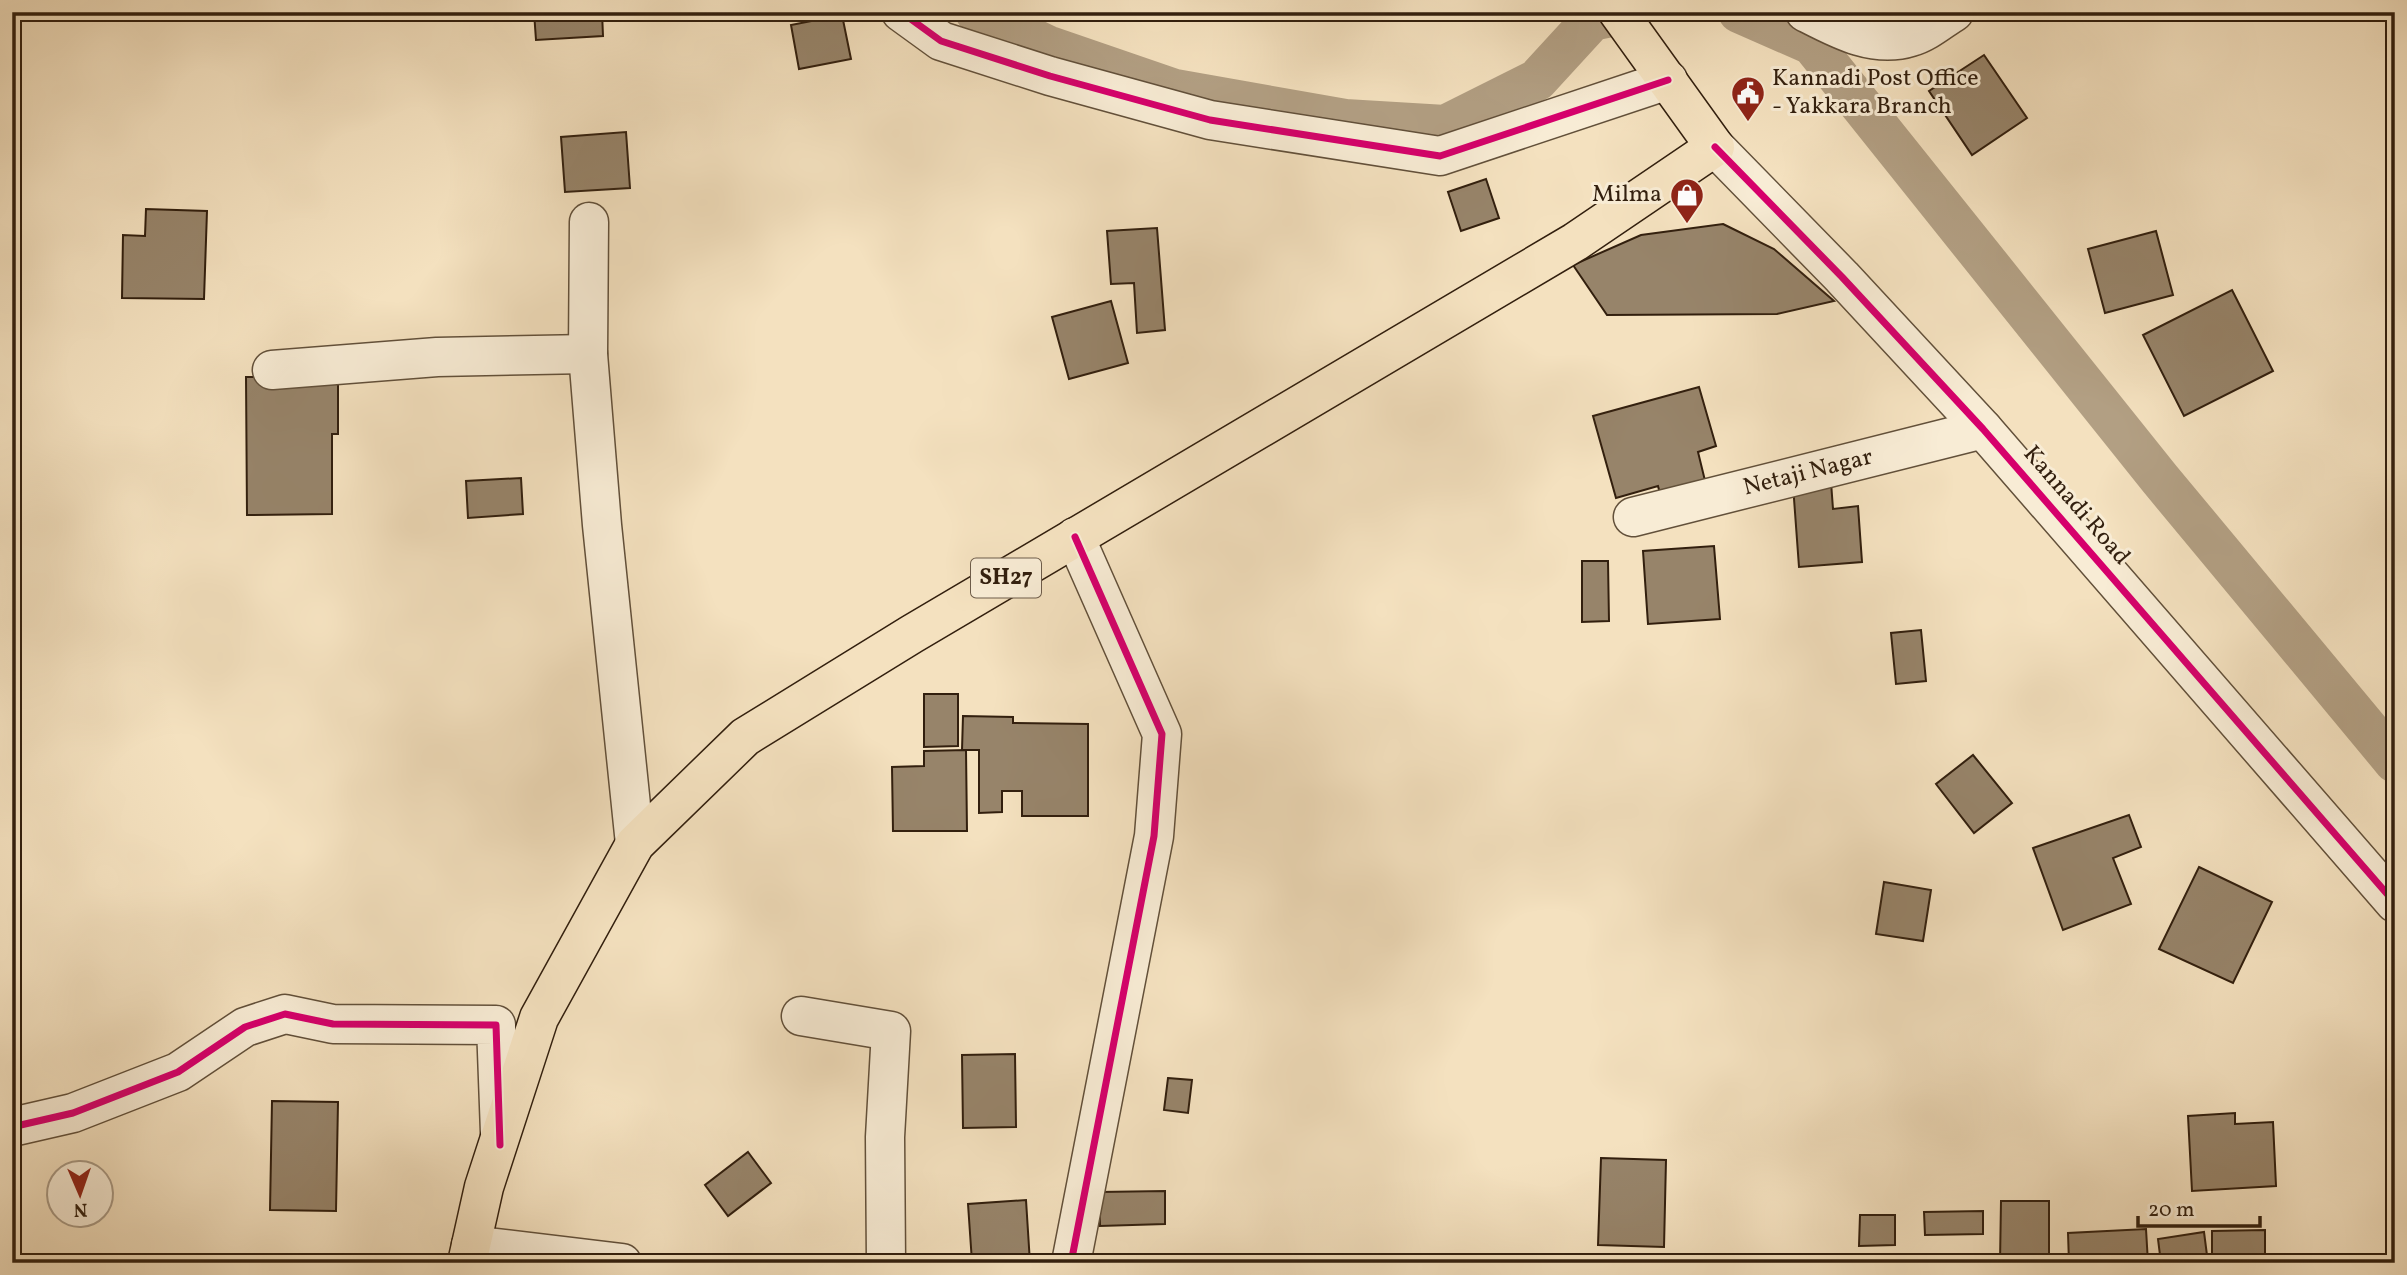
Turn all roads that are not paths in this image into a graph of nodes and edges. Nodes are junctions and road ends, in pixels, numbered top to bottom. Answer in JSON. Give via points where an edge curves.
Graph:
{"nodes":[{"id":1,"x":901,"y":12,"type":"edge"},
{"id":2,"x":1618,"y":12,"type":"edge"},
{"id":3,"x":1805,"y":12,"type":"edge"},
{"id":4,"x":1954,"y":12,"type":"edge"},
{"id":5,"x":1667,"y":78,"type":"junction"},
{"id":6,"x":1715,"y":147,"type":"junction"},
{"id":7,"x":589,"y":222,"type":"dead end"},
{"id":8,"x":589,"y":354,"type":"junction"},
{"id":9,"x":272,"y":370,"type":"dead end"},
{"id":10,"x":1983,"y":429,"type":"junction"},
{"id":11,"x":1633,"y":517,"type":"dead end"},
{"id":12,"x":1075,"y":537,"type":"junction"},
{"id":13,"x":635,"y":844,"type":"junction"},
{"id":14,"x":2395,"y":903,"type":"edge"},
{"id":15,"x":801,"y":1016,"type":"dead end"},
{"id":16,"x":12,"y":1127,"type":"edge"},
{"id":17,"x":500,"y":1145,"type":"junction"},
{"id":18,"x":469,"y":1254,"type":"edge"},
{"id":19,"x":622,"y":1263,"type":"edge"},
{"id":20,"x":886,"y":1263,"type":"edge"},
{"id":21,"x":1071,"y":1263,"type":"edge"}],
"edges":[{"from":1,"to":5,"type":"street","via":[[941,41],[1210,120],[1440,156]]},
{"from":2,"to":5,"type":"main road"},
{"from":3,"to":4,"type":"street","via":[[1840,30],[1885,43],[1913,37]]},
{"from":5,"to":6,"type":"main road"},
{"from":6,"to":10,"type":"street","name":"Kannadi Road"},
{"from":6,"to":12,"type":"main road","number":"SH27","via":[[1575,242]]},
{"from":7,"to":8,"type":"street"},
{"from":8,"to":9,"type":"street","via":[[437,357]]},
{"from":8,"to":13,"type":"street"},
{"from":10,"to":11,"type":"street","name":"Netaji Nagar"},
{"from":10,"to":14,"type":"street","name":"Kannadi Road"},
{"from":12,"to":13,"type":"main road","number":"SH27","via":[[745,737]]},
{"from":12,"to":21,"type":"street","via":[[1162,734],[1154,836]]},
{"from":13,"to":17,"type":"main road","number":"SH27","via":[[539,1017]]},
{"from":15,"to":20,"type":"street","via":[[891,1031],[885,1137]]},
{"from":16,"to":17,"type":"street","via":[[73,1113],[178,1072],[245,1027],[285,1014],[333,1024],[496,1025]]},
{"from":17,"to":18,"type":"main road","number":"SH27","via":[[484,1187]]},
{"from":18,"to":19,"type":"street"}]}
